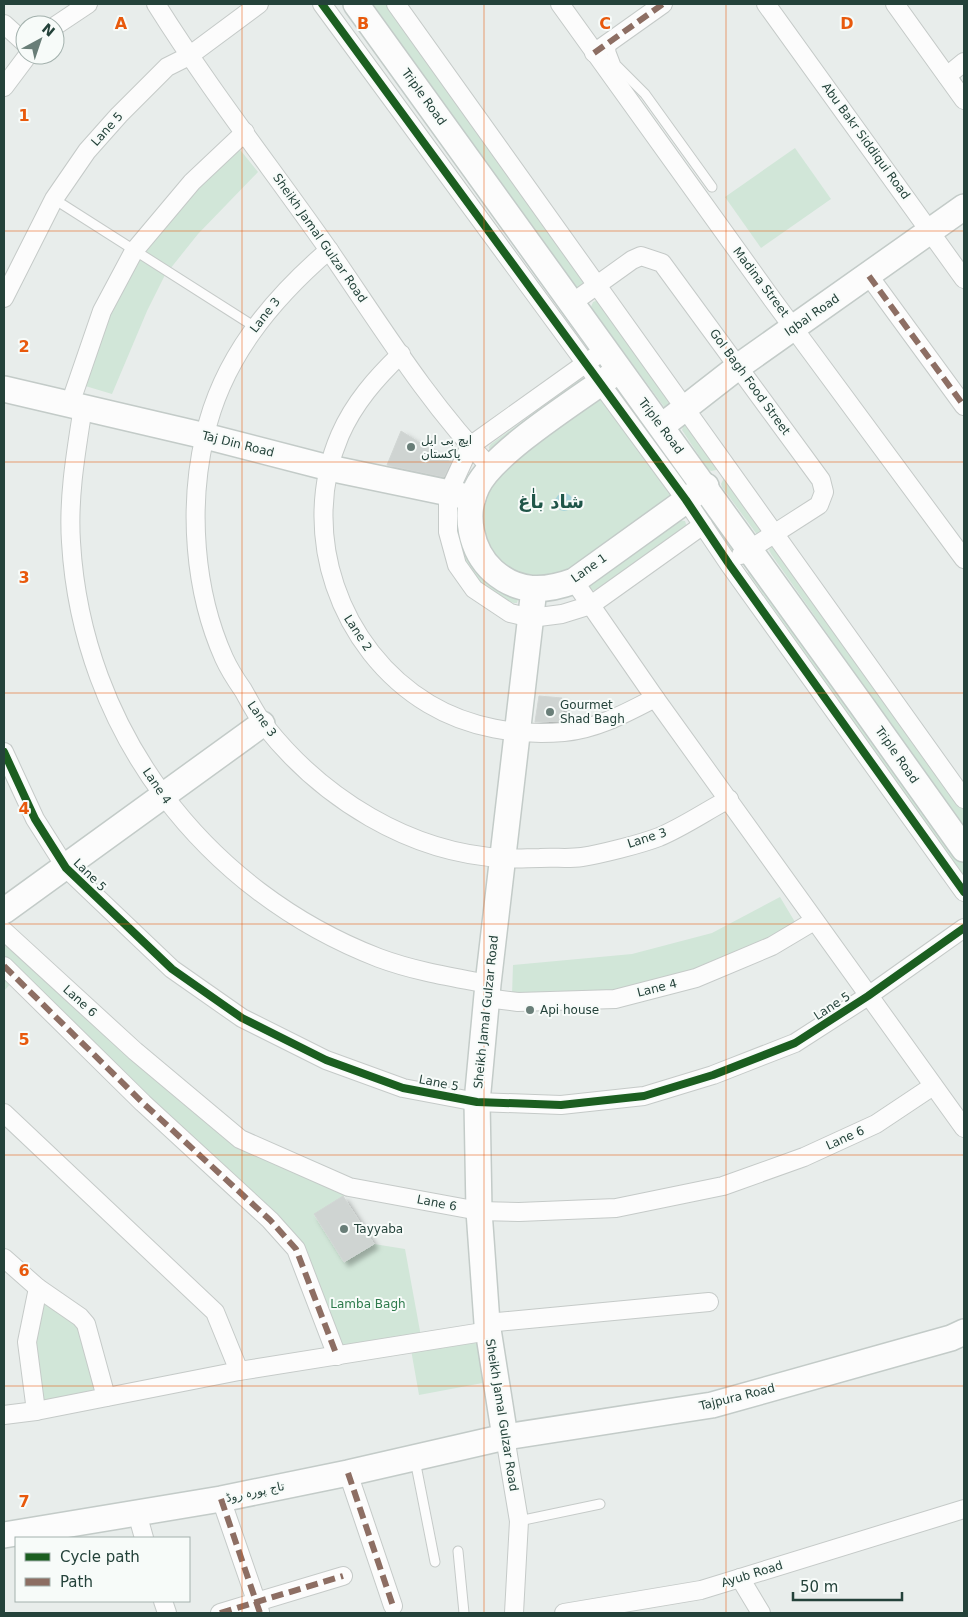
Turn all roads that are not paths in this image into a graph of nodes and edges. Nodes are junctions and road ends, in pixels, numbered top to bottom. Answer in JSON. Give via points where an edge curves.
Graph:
{"nodes":[{"id":1,"x":88,"y":4,"type":"edge"},
{"id":2,"x":156,"y":4,"type":"edge"},
{"id":3,"x":259,"y":4,"type":"edge"},
{"id":4,"x":322,"y":4,"type":"edge"},
{"id":5,"x":356,"y":4,"type":"edge"},
{"id":6,"x":396,"y":4,"type":"edge"},
{"id":7,"x":560,"y":4,"type":"edge"},
{"id":8,"x":663,"y":4,"type":"edge"},
{"id":9,"x":766,"y":4,"type":"edge"},
{"id":10,"x":895,"y":4,"type":"edge"},
{"id":11,"x":65,"y":19,"type":"edge"},
{"id":12,"x":4,"y":24,"type":"edge"},
{"id":13,"x":15,"y":33,"type":"edge"},
{"id":14,"x":610,"y":42,"type":"junction"},
{"id":15,"x":594,"y":53,"type":"junction"},
{"id":16,"x":189,"y":56,"type":"junction"},
{"id":17,"x":964,"y":62,"type":"edge"},
{"id":18,"x":20,"y":65,"type":"edge"},
{"id":19,"x":947,"y":76,"type":"junction"},
{"id":20,"x":4,"y":87,"type":"edge"},
{"id":21,"x":964,"y":100,"type":"edge"},
{"id":22,"x":245,"y":132,"type":"junction"},
{"id":23,"x":712,"y":186,"type":"dead end"},
{"id":24,"x":54,"y":199,"type":"junction"},
{"id":25,"x":964,"y":207,"type":"edge"},
{"id":26,"x":932,"y":232,"type":"junction"},
{"id":27,"x":328,"y":250,"type":"junction"},
{"id":28,"x":134,"y":252,"type":"junction"},
{"id":29,"x":869,"y":276,"type":"junction"},
{"id":30,"x":964,"y":279,"type":"edge"},
{"id":31,"x":598,"y":285,"type":"junction"},
{"id":32,"x":4,"y":298,"type":"edge"},
{"id":33,"x":572,"y":303,"type":"junction"},
{"id":34,"x":255,"y":327,"type":"junction"},
{"id":35,"x":795,"y":328,"type":"junction"},
{"id":36,"x":401,"y":354,"type":"junction"},
{"id":37,"x":596,"y":356,"type":"junction"},
{"id":38,"x":739,"y":366,"type":"junction"},
{"id":39,"x":610,"y":377,"type":"junction"},
{"id":40,"x":4,"y":389,"type":"edge"},
{"id":41,"x":77,"y":406,"type":"junction"},
{"id":42,"x":964,"y":406,"type":"edge"},
{"id":43,"x":685,"y":408,"type":"junction"},
{"id":44,"x":662,"y":426,"type":"junction"},
{"id":45,"x":205,"y":436,"type":"junction"},
{"id":46,"x":470,"y":446,"type":"junction"},
{"id":47,"x":329,"y":468,"type":"junction"},
{"id":48,"x":491,"y":468,"type":"junction"},
{"id":49,"x":728,"y":470,"type":"junction"},
{"id":50,"x":696,"y":493,"type":"junction"},
{"id":51,"x":448,"y":494,"type":"junction"},
{"id":52,"x":472,"y":498,"type":"junction"},
{"id":53,"x":703,"y":525,"type":"junction"},
{"id":54,"x":773,"y":534,"type":"junction"},
{"id":55,"x":750,"y":548,"type":"junction"},
{"id":56,"x":964,"y":559,"type":"edge"},
{"id":57,"x":729,"y":564,"type":"junction"},
{"id":58,"x":574,"y":581,"type":"junction"},
{"id":59,"x":534,"y":589,"type":"junction"},
{"id":60,"x":591,"y":605,"type":"junction"},
{"id":61,"x":531,"y":618,"type":"junction"},
{"id":62,"x":655,"y":698,"type":"junction"},
{"id":63,"x":262,"y":724,"type":"junction"},
{"id":64,"x":516,"y":733,"type":"junction"},
{"id":65,"x":4,"y":752,"type":"edge"},
{"id":66,"x":162,"y":795,"type":"junction"},
{"id":67,"x":729,"y":799,"type":"junction"},
{"id":68,"x":964,"y":799,"type":"edge"},
{"id":69,"x":964,"y":849,"type":"edge"},
{"id":70,"x":502,"y":858,"type":"junction"},
{"id":71,"x":66,"y":868,"type":"junction"},
{"id":72,"x":964,"y":892,"type":"edge"},
{"id":73,"x":4,"y":911,"type":"edge"},
{"id":74,"x":814,"y":920,"type":"junction"},
{"id":75,"x":964,"y":928,"type":"edge"},
{"id":76,"x":4,"y":931,"type":"edge"},
{"id":77,"x":4,"y":966,"type":"edge"},
{"id":78,"x":487,"y":991,"type":"junction"},
{"id":79,"x":868,"y":996,"type":"junction"},
{"id":80,"x":933,"y":1086,"type":"junction"},
{"id":81,"x":476,"y":1102,"type":"junction"},
{"id":82,"x":4,"y":1113,"type":"edge"},
{"id":83,"x":964,"y":1128,"type":"edge"},
{"id":84,"x":479,"y":1211,"type":"junction"},
{"id":85,"x":4,"y":1258,"type":"edge"},
{"id":86,"x":38,"y":1288,"type":"junction"},
{"id":87,"x":709,"y":1302,"type":"dead end"},
{"id":88,"x":488,"y":1327,"type":"junction"},
{"id":89,"x":964,"y":1332,"type":"edge"},
{"id":90,"x":337,"y":1356,"type":"junction"},
{"id":91,"x":239,"y":1372,"type":"junction"},
{"id":92,"x":106,"y":1397,"type":"junction"},
{"id":93,"x":36,"y":1411,"type":"junction"},
{"id":94,"x":4,"y":1414,"type":"edge"},
{"id":95,"x":505,"y":1437,"type":"junction"},
{"id":96,"x":414,"y":1457,"type":"junction"},
{"id":97,"x":348,"y":1473,"type":"junction"},
{"id":98,"x":221,"y":1499,"type":"junction"},
{"id":99,"x":600,"y":1504,"type":"dead end"},
{"id":100,"x":964,"y":1509,"type":"edge"},
{"id":101,"x":137,"y":1513,"type":"junction"},
{"id":102,"x":519,"y":1522,"type":"junction"},
{"id":103,"x":4,"y":1536,"type":"edge"},
{"id":104,"x":144,"y":1537,"type":"edge"},
{"id":105,"x":458,"y":1551,"type":"dead end"},
{"id":106,"x":435,"y":1562,"type":"dead end"},
{"id":107,"x":343,"y":1576,"type":"dead end"},
{"id":108,"x":740,"y":1578,"type":"junction"},
{"id":109,"x":393,"y":1606,"type":"dead end"},
{"id":110,"x":258,"y":1608,"type":"edge"},
{"id":111,"x":220,"y":1613,"type":"edge"},
{"id":112,"x":464,"y":1613,"type":"edge"},
{"id":113,"x":514,"y":1613,"type":"edge"},
{"id":114,"x":564,"y":1613,"type":"edge"},
{"id":115,"x":761,"y":1613,"type":"edge"}],
"edges":[{"from":1,"to":11,"type":"street"},
{"from":2,"to":16,"type":"street","name":"Sheikh Jamal Gulzar Road"},
{"from":3,"to":16,"type":"street","name":"Lane 5"},
{"from":4,"to":37,"type":"street"},
{"from":5,"to":33,"type":"main road","name":"Triple Road"},
{"from":6,"to":31,"type":"street"},
{"from":7,"to":15,"type":"street","name":"Madina Street"},
{"from":8,"to":14,"type":"street"},
{"from":9,"to":26,"type":"street","name":"Abu Bakr Siddiqui Road"},
{"from":10,"to":19,"type":"street"},
{"from":12,"to":13,"type":"street"},
{"from":14,"to":15,"type":"street"},
{"from":14,"to":23,"type":"lane","via":[[616,66],[645,94]]},
{"from":15,"to":35,"type":"street","name":"Madina Street"},
{"from":16,"to":22,"type":"street","name":"Sheikh Jamal Gulzar Road"},
{"from":16,"to":24,"type":"street","name":"Lane 5","via":[[167,67],[119,115],[87,151]]},
{"from":17,"to":19,"type":"street"},
{"from":18,"to":20,"type":"street"},
{"from":19,"to":21,"type":"street"},
{"from":22,"to":27,"type":"street","name":"Sheikh Jamal Gulzar Road"},
{"from":22,"to":28,"type":"street","name":"Lane 4","via":[[192,182]]},
{"from":24,"to":28,"type":"lane"},
{"from":24,"to":32,"type":"street","name":"Lane 5"},
{"from":25,"to":26,"type":"main road","name":"Iqbal Road"},
{"from":26,"to":29,"type":"main road","name":"Iqbal Road"},
{"from":26,"to":30,"type":"street","name":"Abu Bakr Siddiqui Road"},
{"from":27,"to":34,"type":"street","name":"Lane 3","via":[[294,280]]},
{"from":27,"to":36,"type":"street","name":"Sheikh Jamal Gulzar Road"},
{"from":28,"to":34,"type":"lane"},
{"from":28,"to":41,"type":"street","name":"Lane 4","via":[[102,311]]},
{"from":29,"to":35,"type":"main road","name":"Iqbal Road"},
{"from":29,"to":42,"type":"street"},
{"from":31,"to":33,"type":"street","name":"Gol Bagh Food Street"},
{"from":31,"to":38,"type":"street","name":"Gol Bagh Food Street","via":[[642,256],[662,263]]},
{"from":31,"to":43,"type":"street"},
{"from":33,"to":37,"type":"main road","name":"Triple Road"},
{"from":34,"to":45,"type":"street","name":"Lane 3","via":[[219,392]]},
{"from":35,"to":38,"type":"main road","name":"Iqbal Road"},
{"from":35,"to":56,"type":"street","name":"Madina Street"},
{"from":36,"to":46,"type":"street","name":"Sheikh Jamal Gulzar Road"},
{"from":36,"to":47,"type":"street","name":"Lane 2","via":[[376,378],[356,405],[340,435]]},
{"from":37,"to":39,"type":"main road","name":"Triple Road"},
{"from":37,"to":46,"type":"street"},
{"from":38,"to":43,"type":"main road","name":"Iqbal Road"},
{"from":38,"to":54,"type":"street","name":"Gol Bagh Food Street","via":[[821,480],[824,492],[819,505]]},
{"from":39,"to":44,"type":"main road","name":"Triple Road"},
{"from":39,"to":48,"type":"main road","name":"Lane 1","via":[[522,441]]},
{"from":39,"to":50,"type":"street"},
{"from":40,"to":41,"type":"main road","name":"Taj Din Road"},
{"from":41,"to":45,"type":"main road","name":"Taj Din Road"},
{"from":41,"to":66,"type":"street","name":"Lane 4","via":[[71,542],[80,610],[98,675],[121,728]]},
{"from":43,"to":44,"type":"main road","name":"Iqbal Road"},
{"from":43,"to":49,"type":"street"},
{"from":44,"to":50,"type":"main road","name":"Triple Road"},
{"from":45,"to":47,"type":"main road","name":"Taj Din Road"},
{"from":45,"to":63,"type":"street","name":"Lane 3","via":[[194,510],[200,586],[224,658]]},
{"from":46,"to":48,"type":"street","name":"Sheikh Jamal Gulzar Road"},
{"from":46,"to":51,"type":"street"},
{"from":47,"to":51,"type":"main road","name":"Taj Din Road"},
{"from":47,"to":64,"type":"street","name":"Lane 2","via":[[323,513],[326,559],[340,603],[362,643],[393,677],[430,704],[472,723]]},
{"from":48,"to":52,"type":"main road","name":"Lane 1"},
{"from":49,"to":50,"type":"street"},
{"from":49,"to":54,"type":"street"},
{"from":50,"to":53,"type":"street"},
{"from":50,"to":55,"type":"main road","name":"Triple Road"},
{"from":50,"to":58,"type":"main road","name":"Lane 1"},
{"from":51,"to":52,"type":"main road","name":"Taj Din Road"},
{"from":51,"to":61,"type":"street","via":[[448,532],[457,565],[474,589],[510,613]]},
{"from":52,"to":59,"type":"main road","name":"Lane 1","via":[[470,530],[476,549],[486,564],[501,578]]},
{"from":53,"to":57,"type":"street"},
{"from":53,"to":60,"type":"street"},
{"from":54,"to":55,"type":"street","name":"Gol Bagh Food Street"},
{"from":54,"to":68,"type":"street"},
{"from":55,"to":57,"type":"street","name":"Gol Bagh Food Street"},
{"from":55,"to":69,"type":"main road","name":"Triple Road"},
{"from":57,"to":72,"type":"street"},
{"from":58,"to":59,"type":"main road","name":"Lane 1","via":[[553,588]]},
{"from":58,"to":60,"type":"street"},
{"from":59,"to":61,"type":"main road","name":"Sheikh Jamal Gulzar Road"},
{"from":60,"to":61,"type":"street","via":[[562,614]]},
{"from":60,"to":62,"type":"street"},
{"from":61,"to":64,"type":"main road","name":"Sheikh Jamal Gulzar Road"},
{"from":62,"to":64,"type":"street","name":"Lane 2","via":[[612,720],[565,732]]},
{"from":62,"to":67,"type":"street"},
{"from":63,"to":66,"type":"main road"},
{"from":63,"to":70,"type":"street","name":"Lane 3","via":[[318,782],[365,814],[423,841],[462,852]]},
{"from":64,"to":70,"type":"main road","name":"Sheikh Jamal Gulzar Road"},
{"from":65,"to":71,"type":"street","name":"Lane 5","via":[[34,819]]},
{"from":66,"to":71,"type":"main road"},
{"from":66,"to":78,"type":"street","name":"Lane 4","via":[[197,838],[237,876],[297,918],[380,958]]},
{"from":67,"to":70,"type":"street","name":"Lane 3","via":[[659,837],[582,857]]},
{"from":67,"to":74,"type":"street"},
{"from":70,"to":78,"type":"main road","name":"Sheikh Jamal Gulzar Road"},
{"from":71,"to":73,"type":"main road"},
{"from":71,"to":81,"type":"street","name":"Lane 5","via":[[172,969],[242,1018],[326,1060],[403,1088]]},
{"from":74,"to":78,"type":"street","name":"Lane 4","via":[[772,946],[696,978],[615,998],[518,1002]]},
{"from":74,"to":79,"type":"street"},
{"from":75,"to":79,"type":"street","name":"Lane 5"},
{"from":76,"to":84,"type":"street","name":"Lane 6","via":[[134,1051],[240,1139],[349,1187]]},
{"from":77,"to":90,"type":"street","via":[[143,1103],[270,1220],[296,1249]]},
{"from":78,"to":81,"type":"main road","name":"Sheikh Jamal Gulzar Road"},
{"from":79,"to":80,"type":"street"},
{"from":79,"to":81,"type":"street","name":"Lane 5","via":[[795,1043],[713,1075],[644,1096],[561,1105]]},
{"from":80,"to":83,"type":"street"},
{"from":80,"to":84,"type":"street","name":"Lane 6","via":[[876,1124],[804,1157],[723,1186],[616,1208]]},
{"from":81,"to":84,"type":"main road","name":"Sheikh Jamal Gulzar Road"},
{"from":82,"to":91,"type":"street","via":[[215,1312]]},
{"from":84,"to":88,"type":"main road","name":"Sheikh Jamal Gulzar Road"},
{"from":85,"to":86,"type":"street"},
{"from":86,"to":92,"type":"street","via":[[86,1324]]},
{"from":86,"to":93,"type":"street","via":[[27,1342]]},
{"from":87,"to":88,"type":"street"},
{"from":88,"to":90,"type":"street"},
{"from":88,"to":95,"type":"main road","name":"Sheikh Jamal Gulzar Road"},
{"from":89,"to":95,"type":"main road","name":"Tajpura Road","via":[[712,1405]]},
{"from":90,"to":91,"type":"street"},
{"from":91,"to":92,"type":"street"},
{"from":92,"to":93,"type":"street"},
{"from":93,"to":94,"type":"street"},
{"from":95,"to":96,"type":"main road","name":"تاج پورہ روڈ"},
{"from":95,"to":102,"type":"street","name":"Sheikh Jamal Gulzar Road"},
{"from":96,"to":97,"type":"main road","name":"تاج پورہ روڈ"},
{"from":96,"to":106,"type":"lane"},
{"from":97,"to":98,"type":"main road","name":"تاج پورہ روڈ"},
{"from":97,"to":109,"type":"street"},
{"from":98,"to":101,"type":"main road","name":"تاج پورہ روڈ"},
{"from":98,"to":110,"type":"street"},
{"from":99,"to":102,"type":"lane"},
{"from":100,"to":108,"type":"street","name":"Ayub Road"},
{"from":101,"to":103,"type":"main road","name":"تاج پورہ روڈ"},
{"from":101,"to":104,"type":"street"},
{"from":102,"to":113,"type":"street","name":"Sheikh Jamal Gulzar Road"},
{"from":105,"to":112,"type":"lane"},
{"from":107,"to":110,"type":"street"},
{"from":108,"to":114,"type":"street","name":"Ayub Road","via":[[701,1590]]},
{"from":108,"to":115,"type":"street"},
{"from":110,"to":111,"type":"street"}]}
